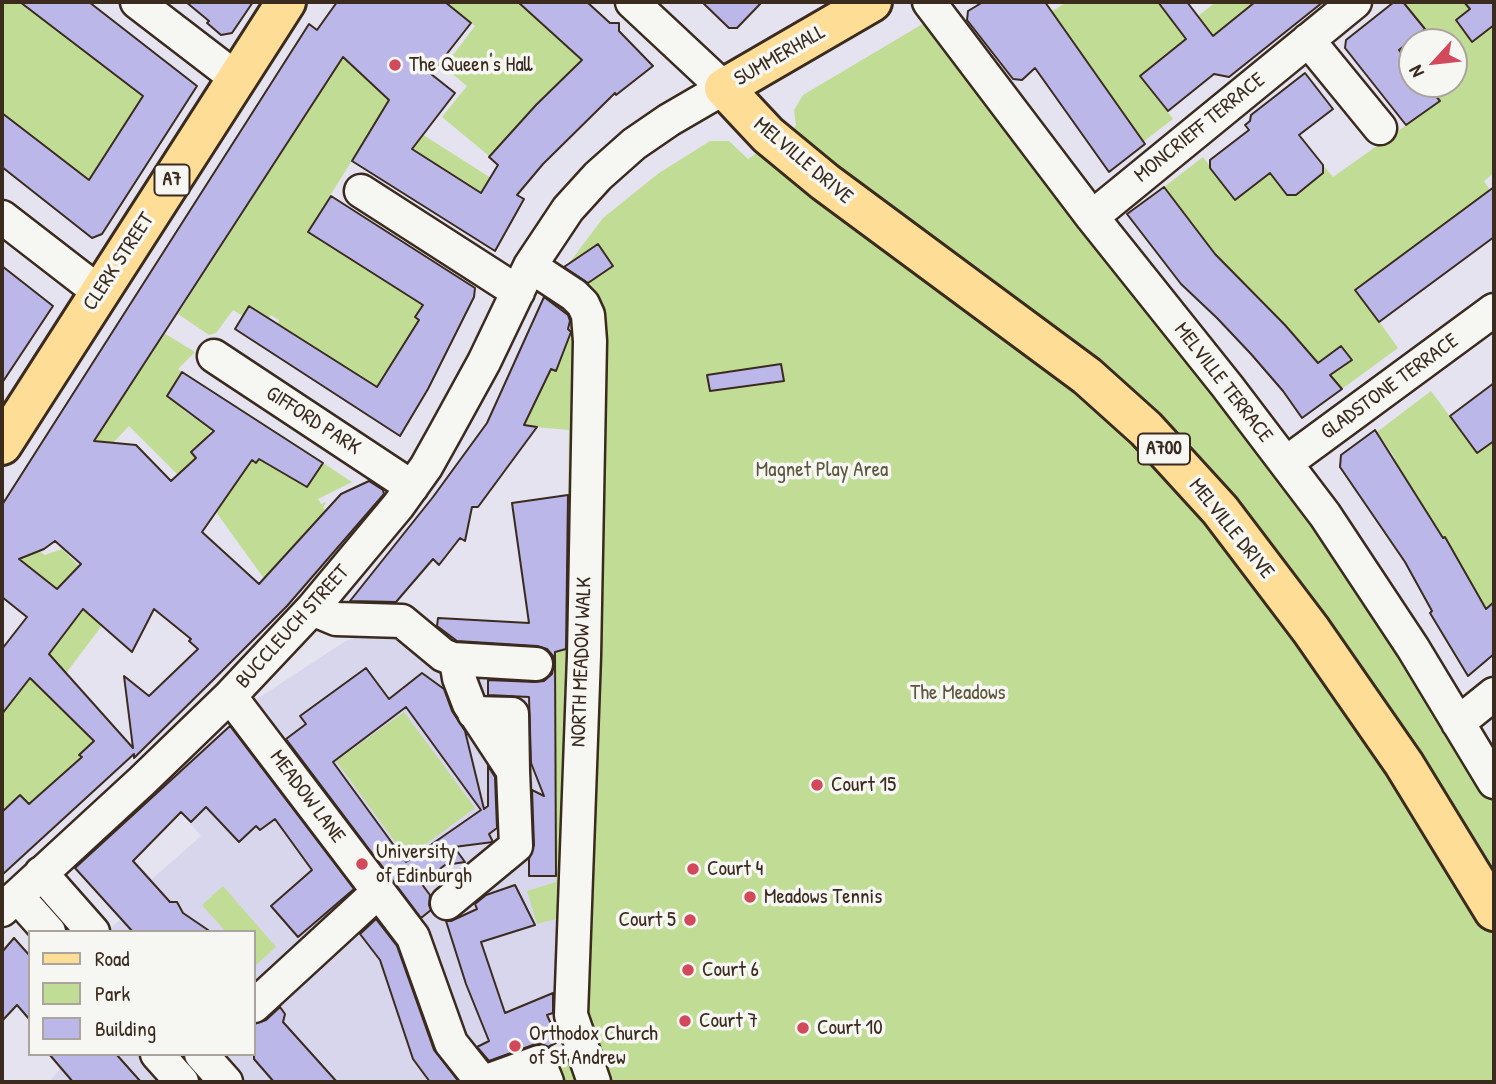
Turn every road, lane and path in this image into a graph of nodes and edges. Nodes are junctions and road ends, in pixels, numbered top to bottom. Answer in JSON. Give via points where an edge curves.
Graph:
{"nodes":[{"id":1,"x":137,"y":2,"type":"edge"},
{"id":2,"x":286,"y":2,"type":"edge"},
{"id":3,"x":632,"y":2,"type":"edge"},
{"id":4,"x":872,"y":2,"type":"edge"},
{"id":5,"x":929,"y":2,"type":"edge"},
{"id":6,"x":1355,"y":2,"type":"edge"},
{"id":7,"x":1308,"y":40,"type":"junction"},
{"id":8,"x":236,"y":78,"type":"junction"},
{"id":9,"x":724,"y":88,"type":"junction"},
{"id":10,"x":1380,"y":128,"type":"dead end"},
{"id":11,"x":361,"y":191,"type":"dead end"},
{"id":12,"x":2,"y":216,"type":"edge"},
{"id":13,"x":1092,"y":217,"type":"junction"},
{"id":14,"x":524,"y":279,"type":"junction"},
{"id":15,"x":99,"y":292,"type":"junction"},
{"id":16,"x":1494,"y":310,"type":"edge"},
{"id":17,"x":214,"y":356,"type":"dead end"},
{"id":18,"x":2,"y":445,"type":"edge"},
{"id":19,"x":1286,"y":463,"type":"junction"},
{"id":20,"x":412,"y":486,"type":"junction"},
{"id":21,"x":312,"y":608,"type":"junction"},
{"id":22,"x":456,"y":660,"type":"junction"},
{"id":23,"x":536,"y":664,"type":"dead end"},
{"id":24,"x":1494,"y":694,"type":"edge"},
{"id":25,"x":230,"y":696,"type":"junction"},
{"id":26,"x":1458,"y":723,"type":"junction"},
{"id":27,"x":1494,"y":782,"type":"edge"},
{"id":28,"x":41,"y":873,"type":"junction"},
{"id":29,"x":378,"y":892,"type":"junction"},
{"id":30,"x":9,"y":903,"type":"edge"},
{"id":31,"x":447,"y":903,"type":"dead end"},
{"id":32,"x":1494,"y":911,"type":"edge"},
{"id":33,"x":46,"y":930,"type":"edge"},
{"id":34,"x":91,"y":930,"type":"edge"},
{"id":35,"x":256,"y":1004,"type":"edge"},
{"id":36,"x":159,"y":1056,"type":"edge"},
{"id":37,"x":204,"y":1056,"type":"edge"},
{"id":38,"x":181,"y":1082,"type":"edge"},
{"id":39,"x":226,"y":1082,"type":"edge"},
{"id":40,"x":483,"y":1082,"type":"edge"},
{"id":41,"x":547,"y":1082,"type":"edge"},
{"id":42,"x":594,"y":1082,"type":"edge"}],
"edges":[{"from":1,"to":8,"type":"street"},
{"from":2,"to":8,"type":"main road","number":"A7"},
{"from":3,"to":9,"type":"street"},
{"from":4,"to":9,"type":"main road","name":"SUMMERHALL"},
{"from":5,"to":13,"type":"street","name":"MELVILLE TERRACE"},
{"from":6,"to":7,"type":"street","name":"MONCRIEFF TERRACE"},
{"from":7,"to":10,"type":"street"},
{"from":7,"to":13,"type":"street","name":"MONCRIEFF TERRACE"},
{"from":8,"to":15,"type":"main road","name":"CLERK STREET","number":"A7"},
{"from":9,"to":14,"type":"street","name":"BUCCLEUCH STREET","via":[[669,120],[614,161],[568,209]]},
{"from":9,"to":32,"type":"main road","name":"MELVILLE DRIVE","number":"A700","via":[[768,135],[825,182],[1087,376],[1146,429],[1220,510],[1311,630],[1404,764]]},
{"from":11,"to":14,"type":"street","name":"NORTH MEADOW WALK"},
{"from":12,"to":15,"type":"street"},
{"from":13,"to":19,"type":"street","name":"MELVILLE TERRACE"},
{"from":14,"to":20,"type":"street","name":"BUCCLEUCH STREET","via":[[467,394]]},
{"from":14,"to":42,"type":"street","name":"NORTH MEADOW WALK","via":[[574,295],[588,315],[584,643],[571,1015]]},
{"from":15,"to":18,"type":"main road","name":"CLERK STREET","number":"A7"},
{"from":16,"to":19,"type":"street","name":"GLADSTONE TERRACE"},
{"from":17,"to":20,"type":"street","name":"GIFFORD PARK"},
{"from":19,"to":26,"type":"street","name":"MELVILLE TERRACE","via":[[1365,573]]},
{"from":20,"to":21,"type":"street","name":"BUCCLEUCH STREET"},
{"from":21,"to":22,"type":"street","via":[[336,619],[402,621]]},
{"from":21,"to":25,"type":"street","name":"BUCCLEUCH STREET"},
{"from":22,"to":23,"type":"street"},
{"from":22,"to":31,"type":"street","via":[[463,692],[513,771],[516,846]]},
{"from":24,"to":26,"type":"street"},
{"from":25,"to":28,"type":"street","name":"BUCCLEUCH STREET"},
{"from":25,"to":29,"type":"street","name":"MEADOW LANE"},
{"from":26,"to":27,"type":"street","name":"MELVILLE TERRACE"},
{"from":28,"to":30,"type":"street","name":"BUCCLEUCH STREET"},
{"from":28,"to":34,"type":"street"},
{"from":29,"to":35,"type":"street"},
{"from":29,"to":40,"type":"street","name":"MEADOW LANE","via":[[412,937],[451,1043]]},
{"from":30,"to":33,"type":"street"},
{"from":36,"to":38,"type":"street"},
{"from":37,"to":39,"type":"street"},
{"from":40,"to":41,"type":"street","name":"MEADOW LANE","via":[[539,1062]]}]}
